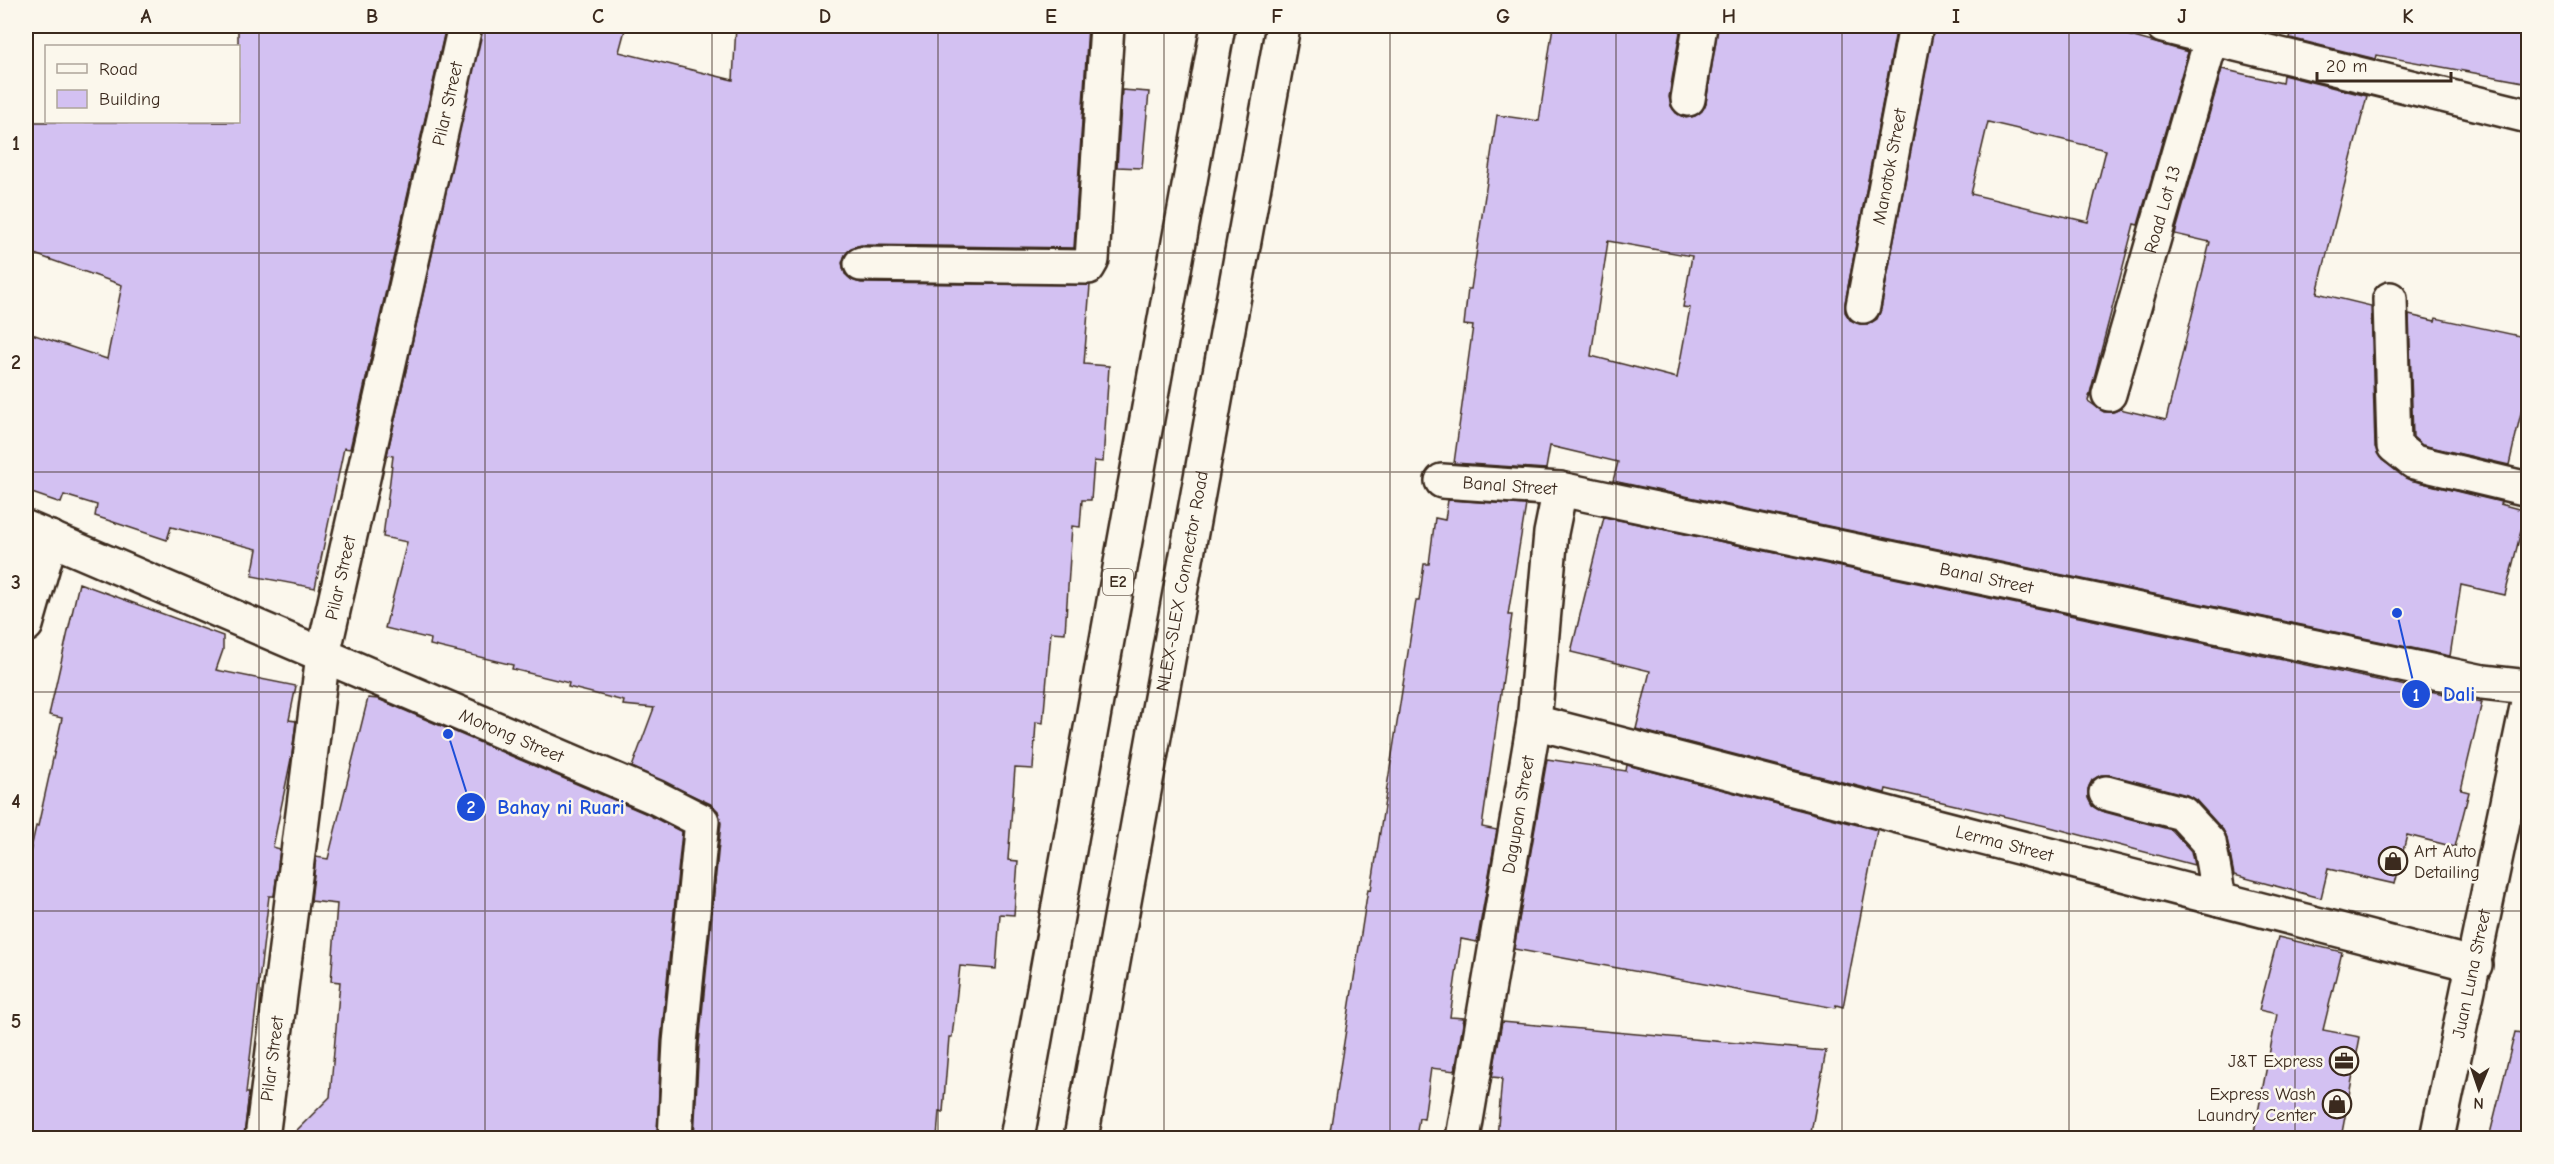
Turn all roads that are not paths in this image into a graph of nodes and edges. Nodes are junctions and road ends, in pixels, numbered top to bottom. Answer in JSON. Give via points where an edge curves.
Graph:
{"nodes":[{"id":1,"x":465,"y":26,"type":"edge"},
{"id":2,"x":1107,"y":26,"type":"edge"},
{"id":3,"x":1218,"y":26,"type":"edge"},
{"id":4,"x":1282,"y":26,"type":"edge"},
{"id":5,"x":1700,"y":26,"type":"edge"},
{"id":6,"x":1916,"y":26,"type":"edge"},
{"id":7,"x":2163,"y":26,"type":"edge"},
{"id":8,"x":2213,"y":31,"type":"edge"},
{"id":9,"x":1688,"y":99,"type":"dead end"},
{"id":10,"x":2529,"y":116,"type":"edge"},
{"id":11,"x":861,"y":264,"type":"dead end"},
{"id":12,"x":2390,"y":299,"type":"dead end"},
{"id":13,"x":1863,"y":306,"type":"dead end"},
{"id":14,"x":2109,"y":394,"type":"dead end"},
{"id":15,"x":1442,"y":481,"type":"dead end"},
{"id":16,"x":1560,"y":489,"type":"junction"},
{"id":17,"x":2529,"y":489,"type":"edge"},
{"id":18,"x":38,"y":533,"type":"edge"},
{"id":19,"x":26,"y":625,"type":"edge"},
{"id":20,"x":323,"y":655,"type":"junction"},
{"id":21,"x":2529,"y":687,"type":"edge"},
{"id":22,"x":2529,"y":702,"type":"edge"},
{"id":23,"x":1534,"y":722,"type":"junction"},
{"id":24,"x":2106,"y":793,"type":"dead end"},
{"id":25,"x":2219,"y":899,"type":"junction"},
{"id":26,"x":2475,"y":964,"type":"junction"},
{"id":27,"x":262,"y":1138,"type":"edge"},
{"id":28,"x":675,"y":1138,"type":"edge"},
{"id":29,"x":1017,"y":1138,"type":"edge"},
{"id":30,"x":1081,"y":1138,"type":"edge"},
{"id":31,"x":1463,"y":1138,"type":"edge"},
{"id":32,"x":2437,"y":1138,"type":"edge"}],
"edges":[{"from":1,"to":20,"type":"main road","name":"Pilar Street"},
{"from":2,"to":11,"type":"main road","via":[[1092,260],[1088,267]]},
{"from":3,"to":29,"type":"main road","number":"E2"},
{"from":4,"to":30,"type":"main road","name":"NLEX-SLEX Connector Road"},
{"from":5,"to":9,"type":"main road"},
{"from":6,"to":13,"type":"main road","name":"Manotok Street"},
{"from":7,"to":8,"type":"main road"},
{"from":8,"to":10,"type":"main road"},
{"from":8,"to":14,"type":"main road","name":"Road Lot 13"},
{"from":12,"to":17,"type":"main road","via":[[2394,446],[2414,462]]},
{"from":15,"to":16,"type":"main road","name":"Banal Street"},
{"from":16,"to":21,"type":"main road","name":"Banal Street","via":[[2483,682]]},
{"from":16,"to":23,"type":"main road","name":"Dagupan Street","via":[[1551,533]]},
{"from":18,"to":19,"type":"main road"},
{"from":18,"to":20,"type":"main road","name":"Morong Street"},
{"from":20,"to":27,"type":"main road","name":"Pilar Street"},
{"from":20,"to":28,"type":"main road","name":"Morong Street","via":[[655,797],[702,822],[680,1043]]},
{"from":22,"to":26,"type":"main road","name":"Juan Luna Street"},
{"from":23,"to":25,"type":"main road","name":"Lerma Street"},
{"from":23,"to":31,"type":"main road","name":"Dagupan Street"},
{"from":24,"to":25,"type":"main road","via":[[2182,813],[2209,842]]},
{"from":25,"to":26,"type":"main road","name":"Lerma Street"},
{"from":26,"to":32,"type":"main road","name":"Juan Luna Street"}]}
